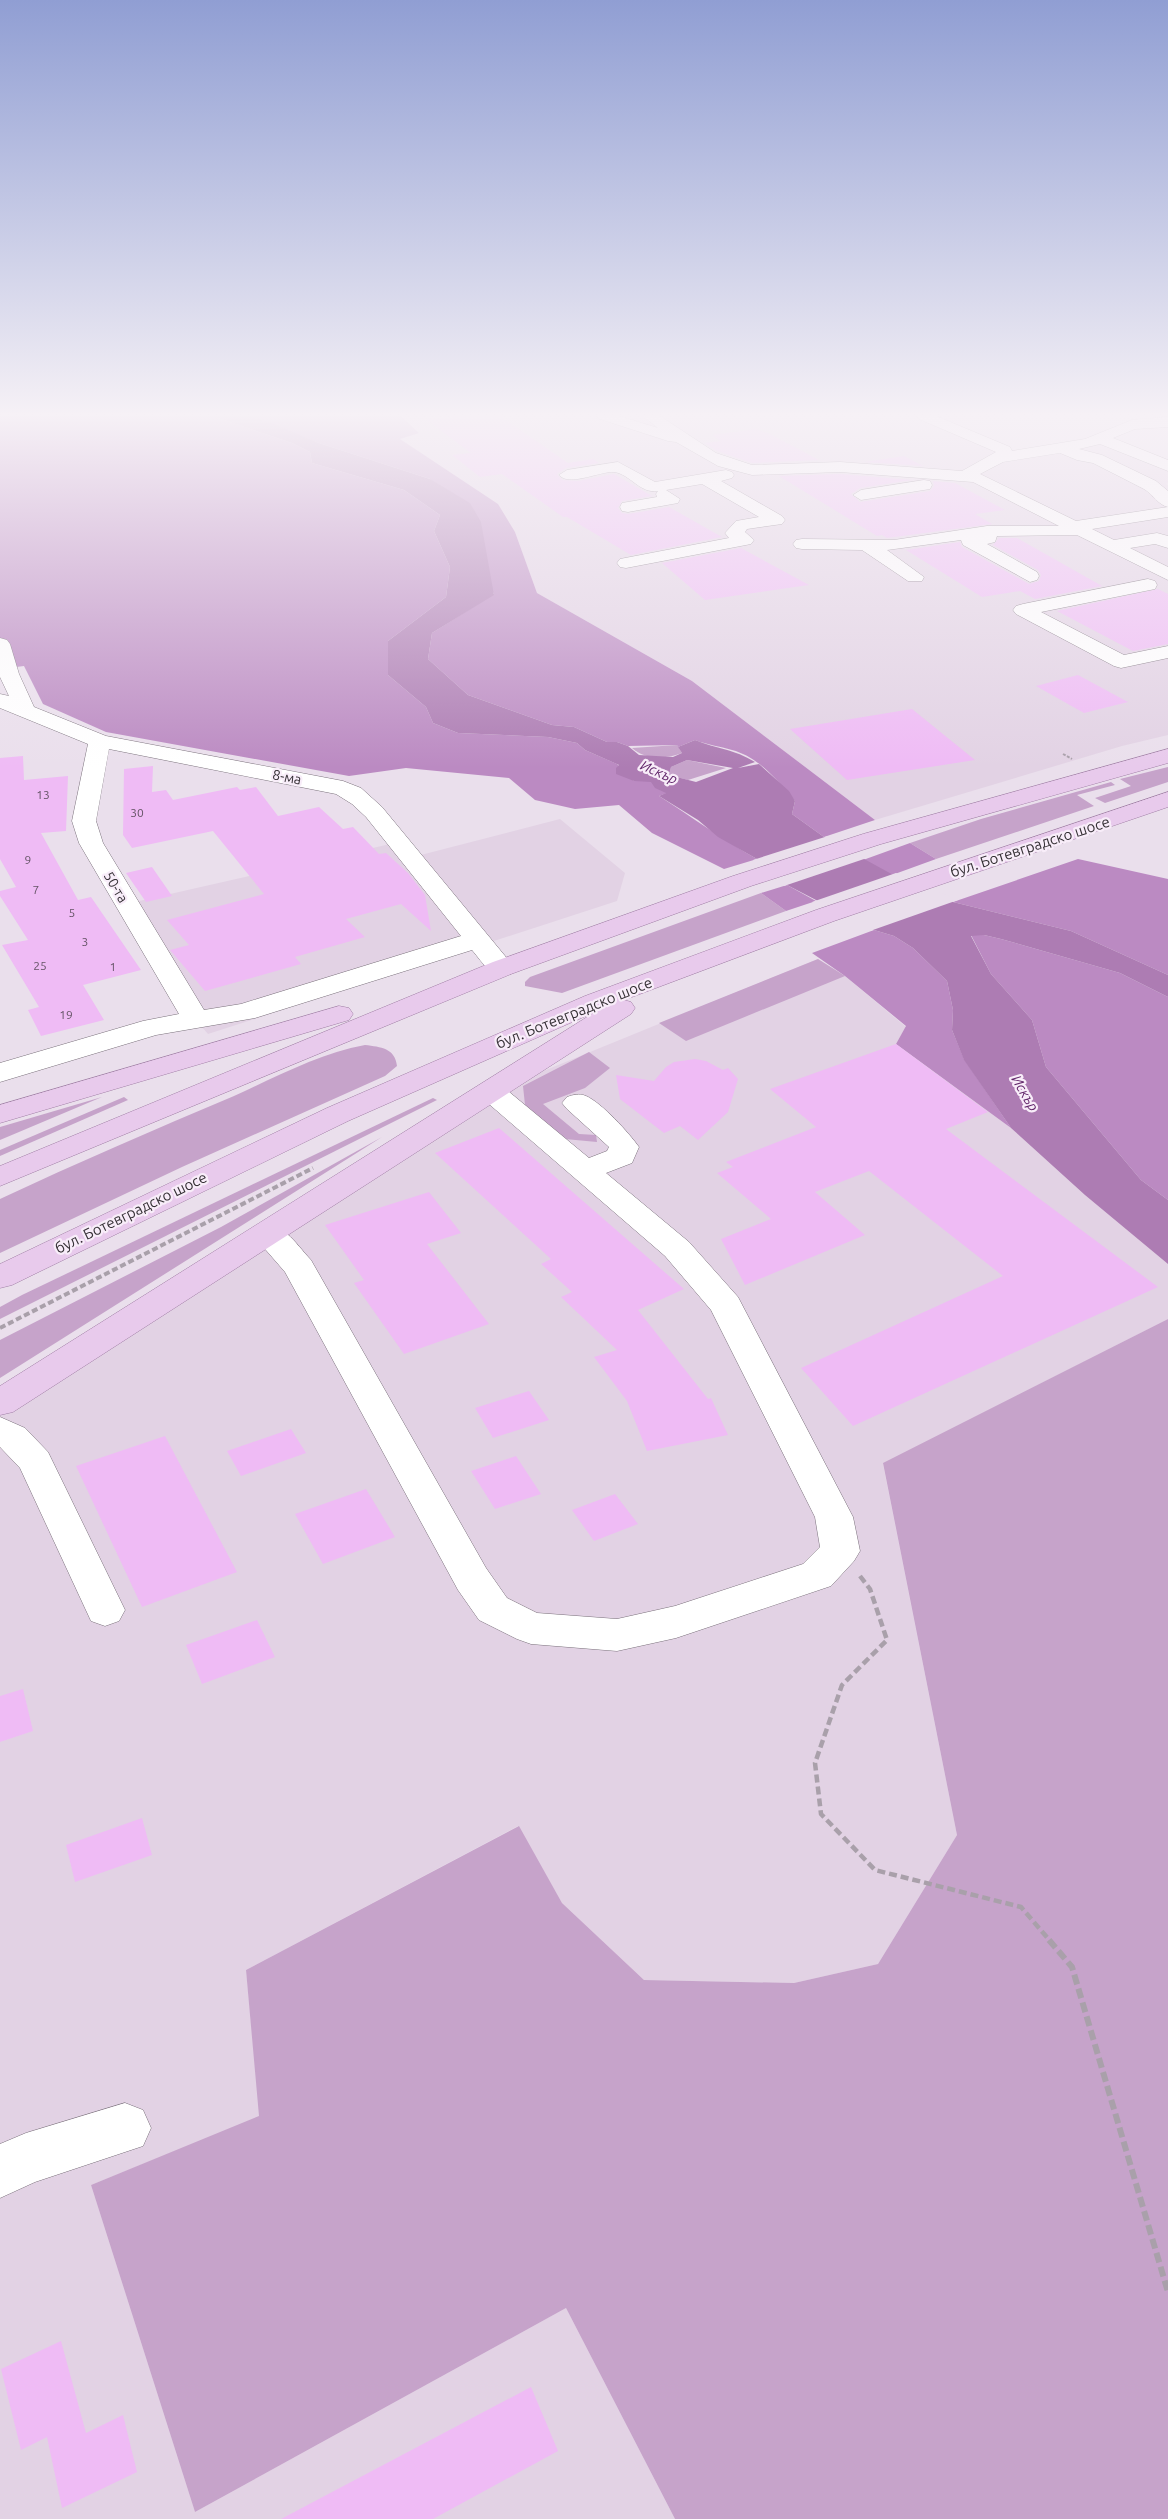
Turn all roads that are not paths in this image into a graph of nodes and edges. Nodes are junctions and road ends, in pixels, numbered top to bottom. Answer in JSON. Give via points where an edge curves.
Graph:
{"nodes":[{"id":1,"x":735,"y":534,"type":"edge"},
{"id":2,"x":969,"y":534,"type":"edge"},
{"id":3,"x":1020,"y":534,"type":"edge"},
{"id":4,"x":1080,"y":534,"type":"edge"},
{"id":5,"x":1168,"y":543,"type":"edge"},
{"id":6,"x":802,"y":544,"type":"dead end"},
{"id":7,"x":865,"y":544,"type":"junction"},
{"id":8,"x":1110,"y":546,"type":"junction"},
{"id":9,"x":626,"y":562,"type":"dead end"},
{"id":10,"x":1168,"y":574,"type":"edge"},
{"id":11,"x":1030,"y":576,"type":"dead end"},
{"id":12,"x":915,"y":577,"type":"dead end"},
{"id":13,"x":1148,"y":585,"type":"dead end"},
{"id":14,"x":0,"y":644,"type":"edge"},
{"id":15,"x":1168,"y":652,"type":"edge"},
{"id":16,"x":4,"y":675,"type":"edge"},
{"id":17,"x":0,"y":699,"type":"edge"},
{"id":18,"x":25,"y":710,"type":"junction"},
{"id":19,"x":100,"y":741,"type":"junction"},
{"id":20,"x":1168,"y":756,"type":"edge"},
{"id":21,"x":1168,"y":800,"type":"edge"},
{"id":22,"x":477,"y":940,"type":"junction"},
{"id":23,"x":502,"y":968,"type":"junction"},
{"id":24,"x":682,"y":968,"type":"junction"},
{"id":25,"x":196,"y":1020,"type":"junction"},
{"id":26,"x":0,"y":1073,"type":"edge"},
{"id":27,"x":492,"y":1092,"type":"junction"},
{"id":28,"x":577,"y":1103,"type":"dead end"},
{"id":29,"x":0,"y":1114,"type":"edge"},
{"id":30,"x":584,"y":1171,"type":"junction"},
{"id":31,"x":0,"y":1177,"type":"edge"},
{"id":32,"x":268,"y":1234,"type":"junction"},
{"id":33,"x":0,"y":1277,"type":"edge"},
{"id":34,"x":0,"y":1403,"type":"edge"},
{"id":35,"x":0,"y":1430,"type":"edge"},
{"id":36,"x":105,"y":1610,"type":"dead end"},
{"id":37,"x":125,"y":2128,"type":"dead end"},
{"id":38,"x":0,"y":2172,"type":"edge"}],
"edges":[{"from":1,"to":9,"type":"street","via":[[745,540]]},
{"from":2,"to":7,"type":"street"},
{"from":3,"to":11,"type":"street","via":[[969,541]]},
{"from":4,"to":8,"type":"street"},
{"from":5,"to":8,"type":"street","via":[[1157,538]]},
{"from":6,"to":7,"type":"street"},
{"from":7,"to":12,"type":"street"},
{"from":8,"to":10,"type":"street"},
{"from":13,"to":15,"type":"street","via":[[1023,610],[1121,662]]},
{"from":14,"to":16,"type":"street"},
{"from":16,"to":18,"type":"street"},
{"from":17,"to":18,"type":"street","name":"8-ма"},
{"from":18,"to":19,"type":"street","name":"8-ма"},
{"from":19,"to":22,"type":"street","name":"8-ма","via":[[343,788],[361,797]]},
{"from":19,"to":25,"type":"street","name":"50-та","via":[[84,821],[91,843]]},
{"from":20,"to":23,"type":"main road","via":[[872,839],[742,881]]},
{"from":21,"to":24,"type":"main road","name":"бул. Ботевградско шосе"},
{"from":22,"to":23,"type":"street","name":"8-ма"},
{"from":22,"to":25,"type":"street","via":[[245,1012]]},
{"from":23,"to":29,"type":"main road"},
{"from":23,"to":31,"type":"main road"},
{"from":24,"to":27,"type":"main road"},
{"from":24,"to":33,"type":"main road","name":"бул. Ботевградско шосе","via":[[365,1102]]},
{"from":25,"to":26,"type":"street","via":[[153,1027]]},
{"from":27,"to":30,"type":"street"},
{"from":27,"to":32,"type":"main road"},
{"from":28,"to":30,"type":"street","via":[[624,1147],[621,1155]]},
{"from":30,"to":32,"type":"street","via":[[677,1249],[726,1305],[834,1517],[840,1551],[817,1575],[676,1622],[617,1635],[531,1628],[493,1609],[472,1579],[299,1267]]},
{"from":32,"to":34,"type":"main road"},
{"from":35,"to":36,"type":"street","via":[[35,1461]]},
{"from":37,"to":38,"type":"street","via":[[26,2159]]}]}
